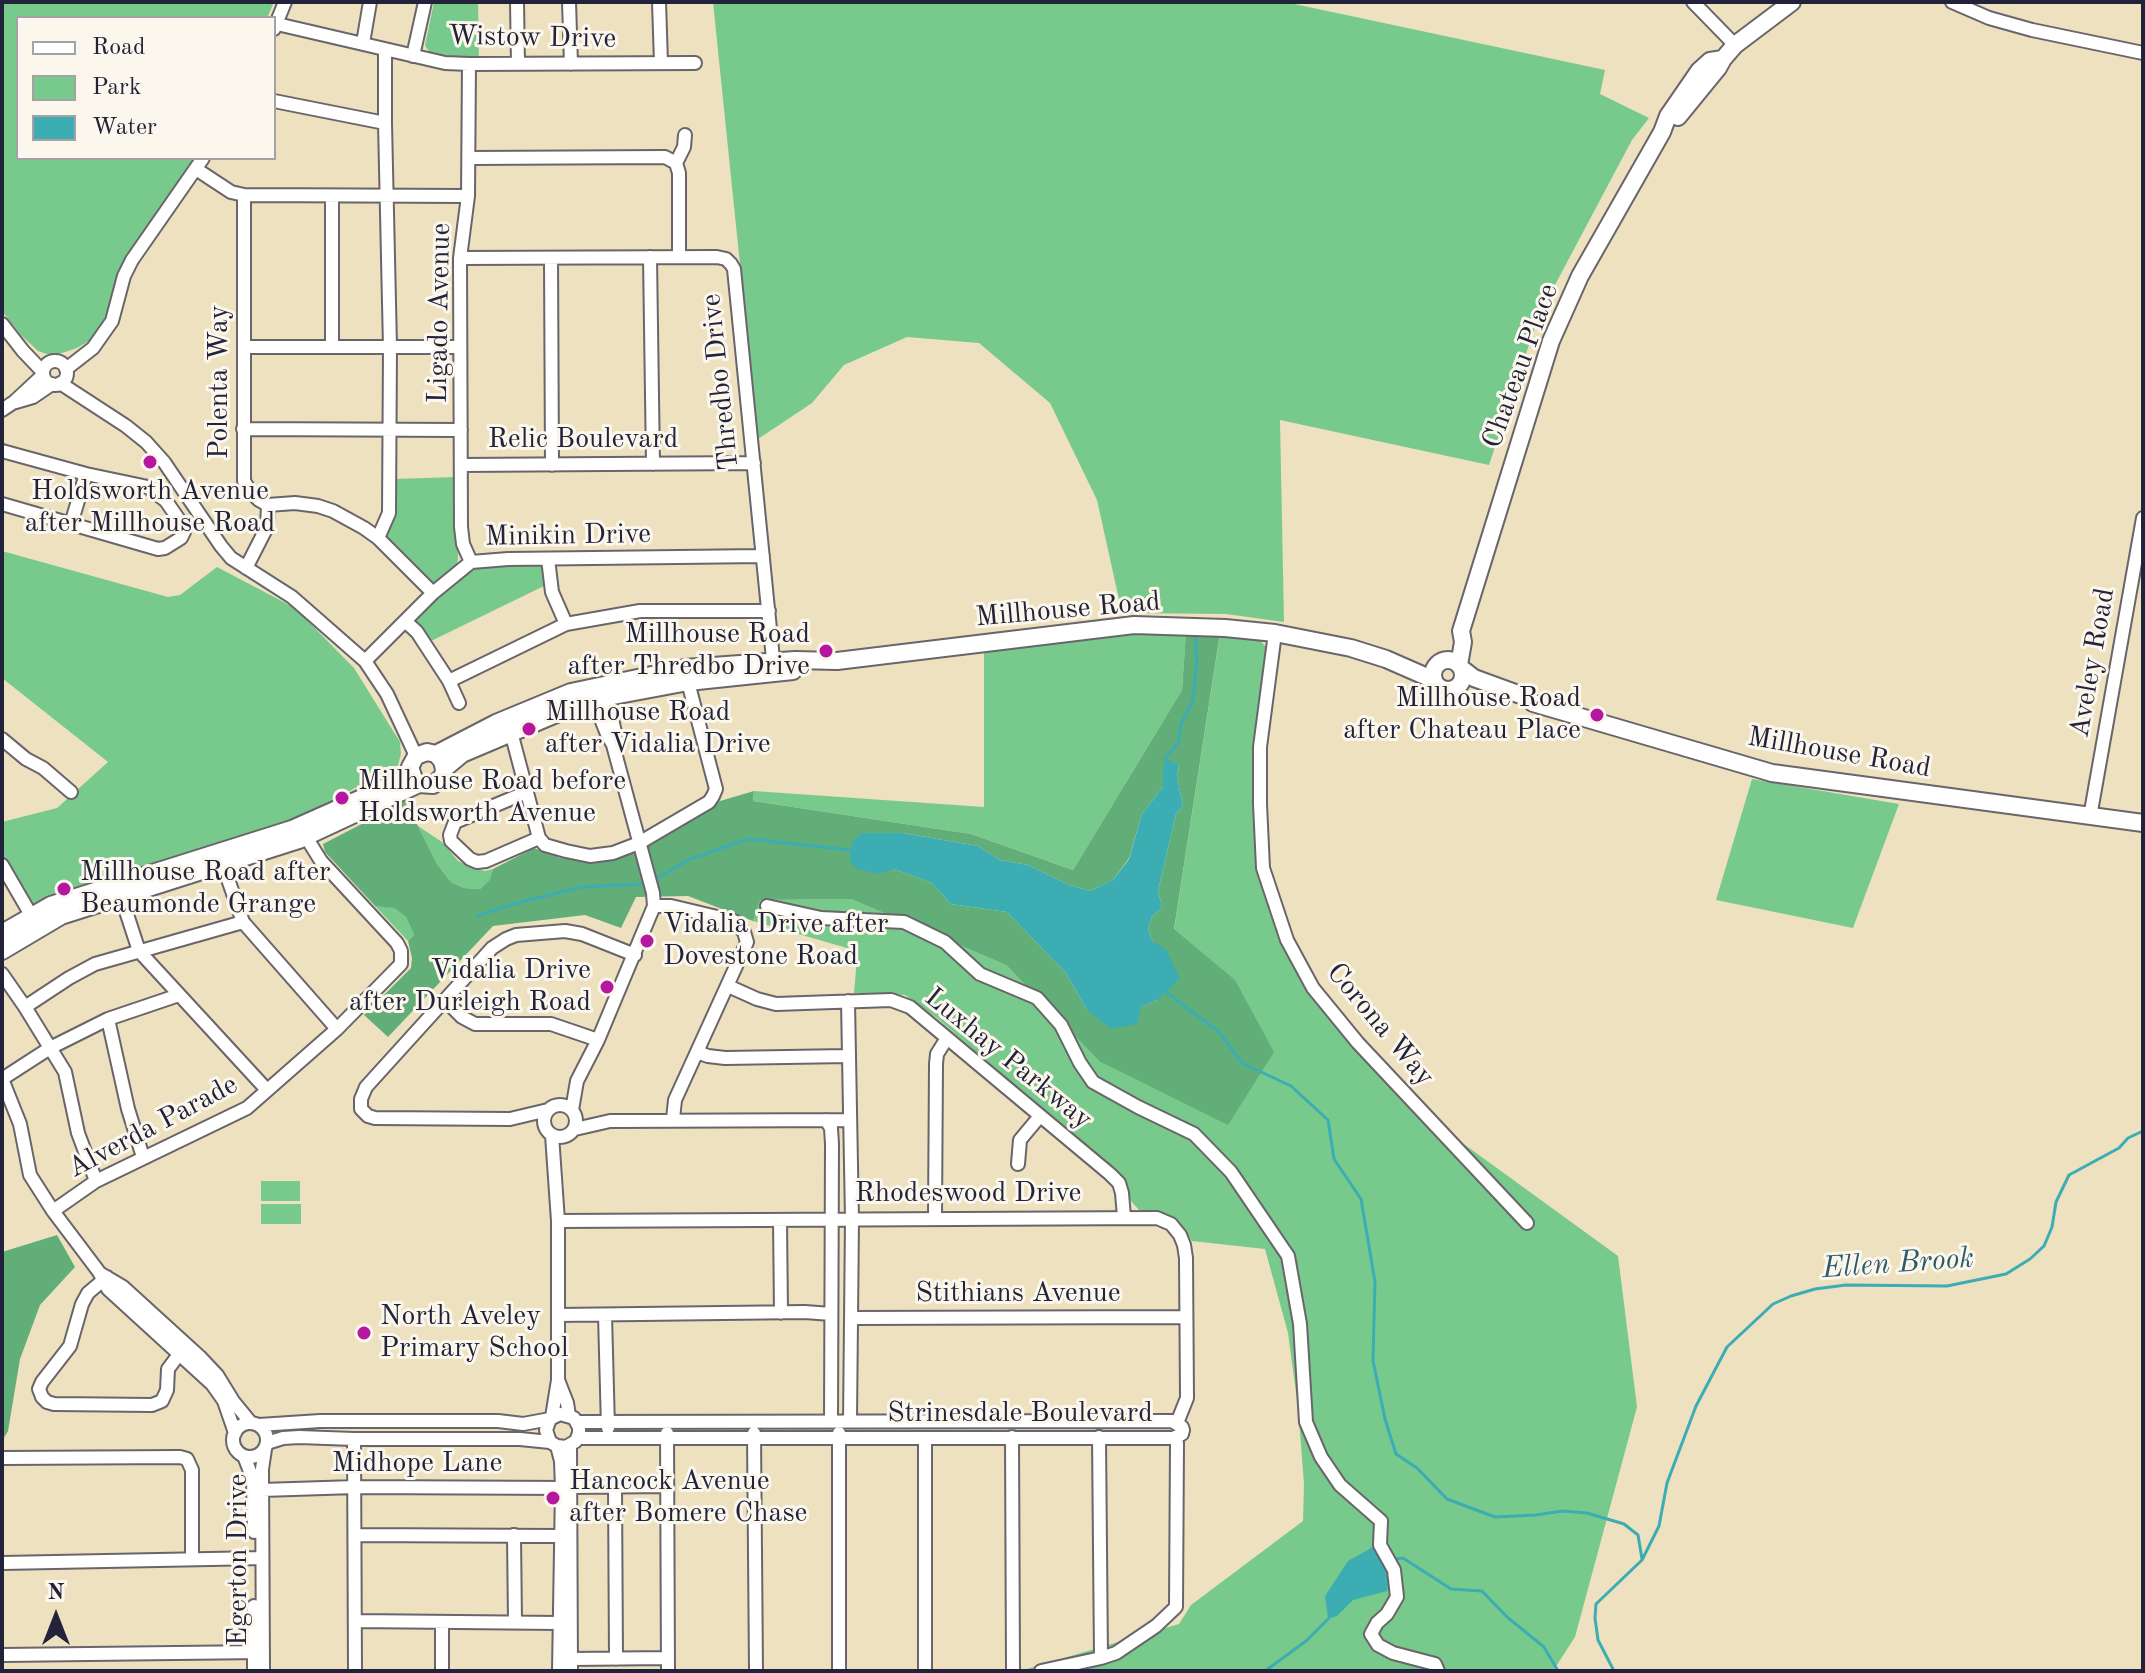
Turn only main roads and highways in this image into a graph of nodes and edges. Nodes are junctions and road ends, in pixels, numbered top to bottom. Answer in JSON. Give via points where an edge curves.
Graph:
{"nodes":[{"id":1,"x":1792,"y":2,"type":"edge"},
{"id":2,"x":773,"y":667,"type":"junction"},
{"id":3,"x":1447,"y":667,"type":"junction"},
{"id":4,"x":1456,"y":687,"type":"junction"},
{"id":5,"x":599,"y":692,"type":"junction"},
{"id":6,"x":1533,"y":703,"type":"junction"},
{"id":7,"x":431,"y":758,"type":"junction"},
{"id":8,"x":415,"y":778,"type":"junction"},
{"id":9,"x":2143,"y":823,"type":"edge"},
{"id":10,"x":2,"y":933,"type":"edge"},
{"id":11,"x":2,"y":951,"type":"edge"}],
"edges":[{"from":1,"to":3,"type":"main road","name":"Chateau Place","via":[[1693,78],[1580,276],[1551,341],[1461,631],[1463,642]]},
{"from":2,"to":3,"type":"main road","name":"Millhouse Road","via":[[812,669],[837,661],[1134,625],[1275,633]]},
{"from":2,"to":5,"type":"main road","name":"Millhouse Road"},
{"from":2,"to":5,"type":"main road","name":"Millhouse Road","via":[[685,668]]},
{"from":3,"to":4,"type":"main road","name":"Chateau Place","via":[[1461,681]]},
{"from":3,"to":4,"type":"main road","name":"Millhouse Road","via":[[1441,688]]},
{"from":3,"to":6,"type":"main road","name":"Millhouse Road"},
{"from":4,"to":6,"type":"main road","name":"Millhouse Road"},
{"from":5,"to":7,"type":"main road","name":"Millhouse Road","via":[[462,754]]},
{"from":5,"to":7,"type":"main road","name":"Millhouse Road","via":[[571,692]]},
{"from":6,"to":9,"type":"main road","name":"Millhouse Road","via":[[1772,773]]},
{"from":7,"to":8,"type":"main road","via":[[412,761]]},
{"from":7,"to":8,"type":"main road","name":"Millhouse Road","via":[[443,776],[439,782],[426,786]]},
{"from":8,"to":10,"type":"main road","name":"Millhouse Road","via":[[292,829],[51,905]]},
{"from":8,"to":11,"type":"main road","name":"Millhouse Road","via":[[306,837],[61,916]]}]}
